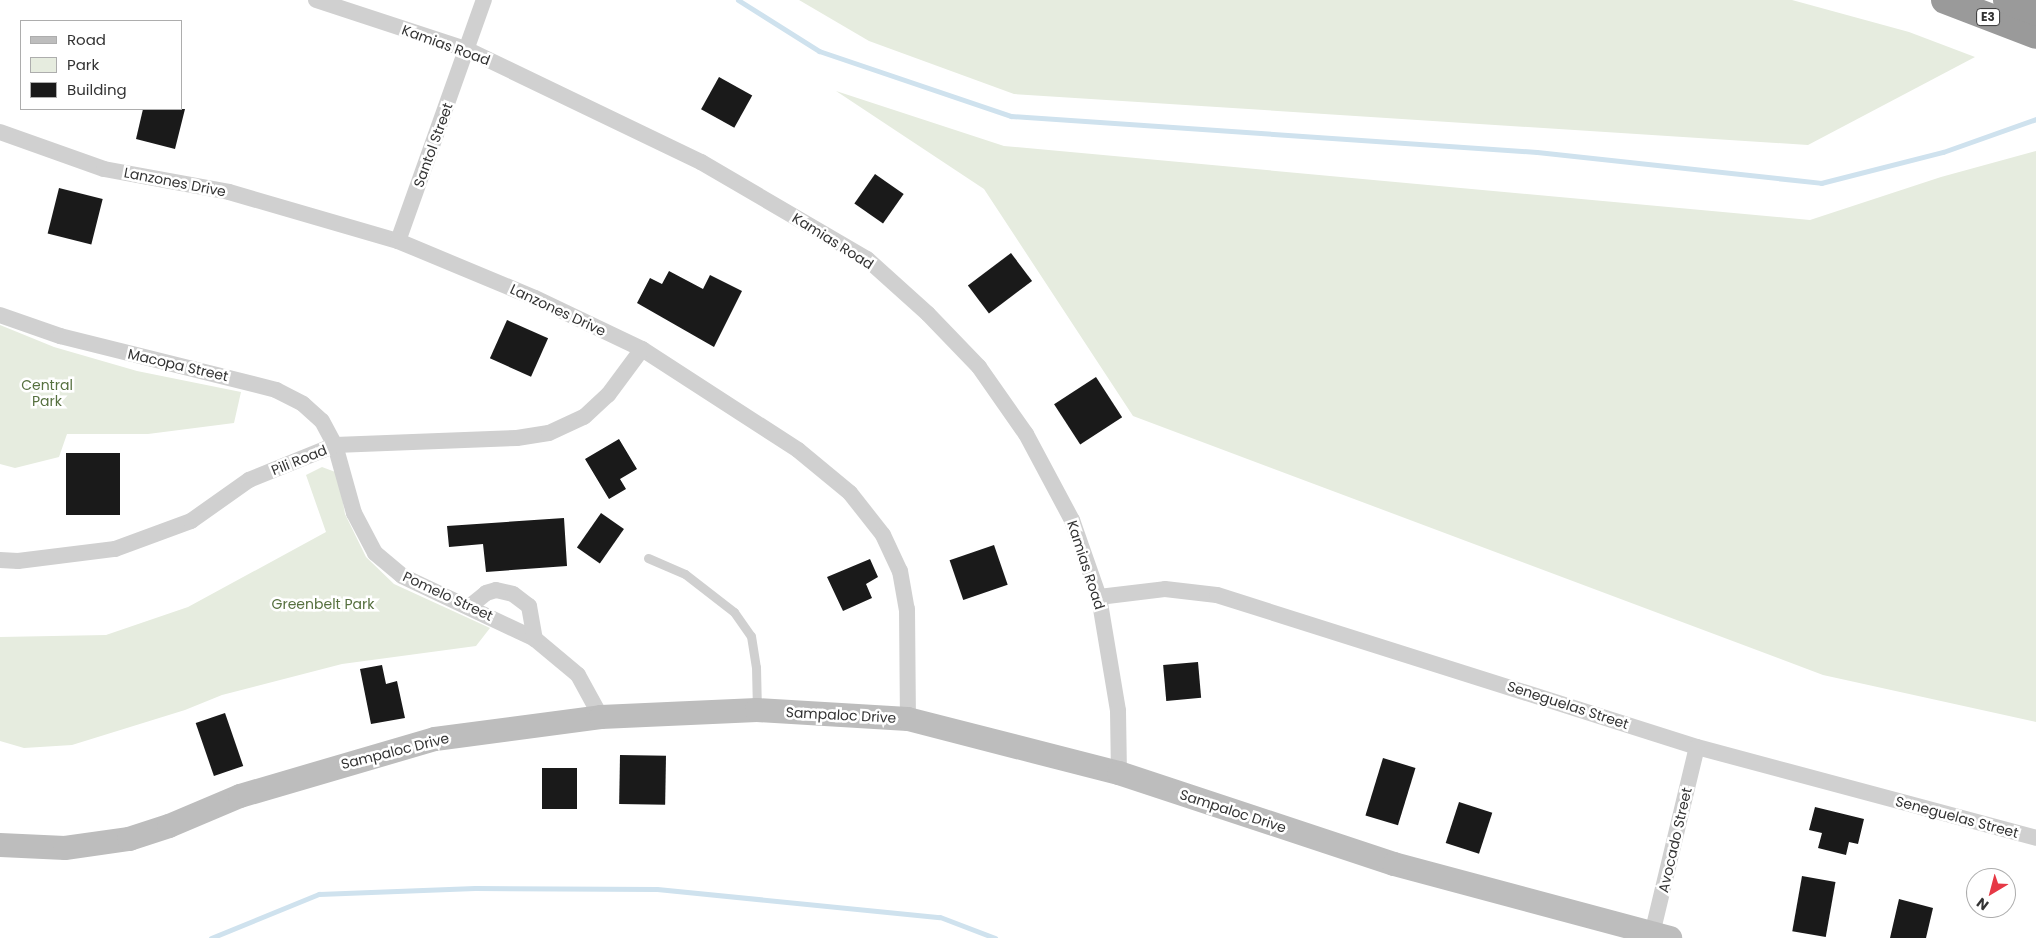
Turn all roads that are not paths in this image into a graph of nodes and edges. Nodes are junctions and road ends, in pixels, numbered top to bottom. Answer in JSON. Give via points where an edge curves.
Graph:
{"nodes":[{"id":1,"x":316,"y":0,"type":"edge"},
{"id":2,"x":484,"y":0,"type":"edge"},
{"id":3,"x":1945,"y":0,"type":"edge"},
{"id":4,"x":2006,"y":0,"type":"edge"},
{"id":5,"x":2034,"y":27,"type":"edge"},
{"id":6,"x":468,"y":50,"type":"junction"},
{"id":7,"x":0,"y":132,"type":"edge"},
{"id":8,"x":398,"y":241,"type":"junction"},
{"id":9,"x":0,"y":315,"type":"edge"},
{"id":10,"x":642,"y":349,"type":"junction"},
{"id":11,"x":335,"y":446,"type":"junction"},
{"id":12,"x":648,"y":558,"type":"dead end"},
{"id":13,"x":0,"y":560,"type":"edge"},
{"id":14,"x":1100,"y":596,"type":"junction"},
{"id":15,"x":469,"y":606,"type":"junction"},
{"id":16,"x":535,"y":639,"type":"junction"},
{"id":17,"x":757,"y":710,"type":"junction"},
{"id":18,"x":601,"y":717,"type":"junction"},
{"id":19,"x":908,"y":719,"type":"junction"},
{"id":20,"x":1697,"y":746,"type":"junction"},
{"id":21,"x":1119,"y":773,"type":"junction"},
{"id":22,"x":2036,"y":838,"type":"edge"},
{"id":23,"x":0,"y":845,"type":"edge"},
{"id":24,"x":1661,"y":936,"type":"edge"}],
"edges":[{"from":1,"to":6,"type":"street","name":"Kamias Road"},
{"from":2,"to":6,"type":"street","name":"Santol Street"},
{"from":3,"to":5,"type":"highway","number":"E3"},
{"from":4,"to":5,"type":"highway","number":"E3"},
{"from":6,"to":8,"type":"street","name":"Santol Street"},
{"from":6,"to":14,"type":"street","name":"Kamias Road","via":[[701,162],[867,259],[928,314],[979,367],[1021,427],[1072,520]]},
{"from":7,"to":8,"type":"street","name":"Lanzones Drive","via":[[104,169],[229,192]]},
{"from":8,"to":10,"type":"street","name":"Lanzones Drive","via":[[535,298]]},
{"from":9,"to":11,"type":"street","name":"Macopa Street","via":[[60,336],[276,390],[303,404],[322,421]]},
{"from":10,"to":11,"type":"street","name":"Pili Road","via":[[608,395],[584,417],[549,433],[517,438]]},
{"from":10,"to":19,"type":"street","name":"Lanzones Drive","via":[[798,450],[850,493],[883,535],[900,572],[907,608]]},
{"from":11,"to":13,"type":"street","name":"Pili Road","via":[[249,480],[190,521],[115,549],[18,561]]},
{"from":11,"to":15,"type":"street","name":"Pomelo Street","via":[[354,513],[376,553],[402,576]]},
{"from":12,"to":17,"type":"lane","via":[[685,574],[734,612],[751,636]]},
{"from":14,"to":20,"type":"street","name":"Seneguelas Street","via":[[1165,588],[1217,595]]},
{"from":14,"to":21,"type":"street","name":"Kamias Road","via":[[1118,711]]},
{"from":15,"to":16,"type":"street","name":"Pomelo Street"},
{"from":15,"to":16,"type":"street","via":[[486,593],[496,590],[513,594],[529,606]]},
{"from":16,"to":18,"type":"street","name":"Pomelo Street","via":[[578,674]]},
{"from":17,"to":18,"type":"street","name":"Sampaloc Drive"},
{"from":17,"to":19,"type":"street","name":"Sampaloc Drive"},
{"from":18,"to":23,"type":"street","name":"Sampaloc Drive","via":[[435,739],[240,796],[129,839],[65,848]]},
{"from":19,"to":21,"type":"street","name":"Sampaloc Drive"},
{"from":20,"to":22,"type":"street","name":"Seneguelas Street"},
{"from":20,"to":24,"type":"street","name":"Avocado Street"},
{"from":21,"to":24,"type":"street","name":"Sampaloc Drive","via":[[1394,864]]}]}
